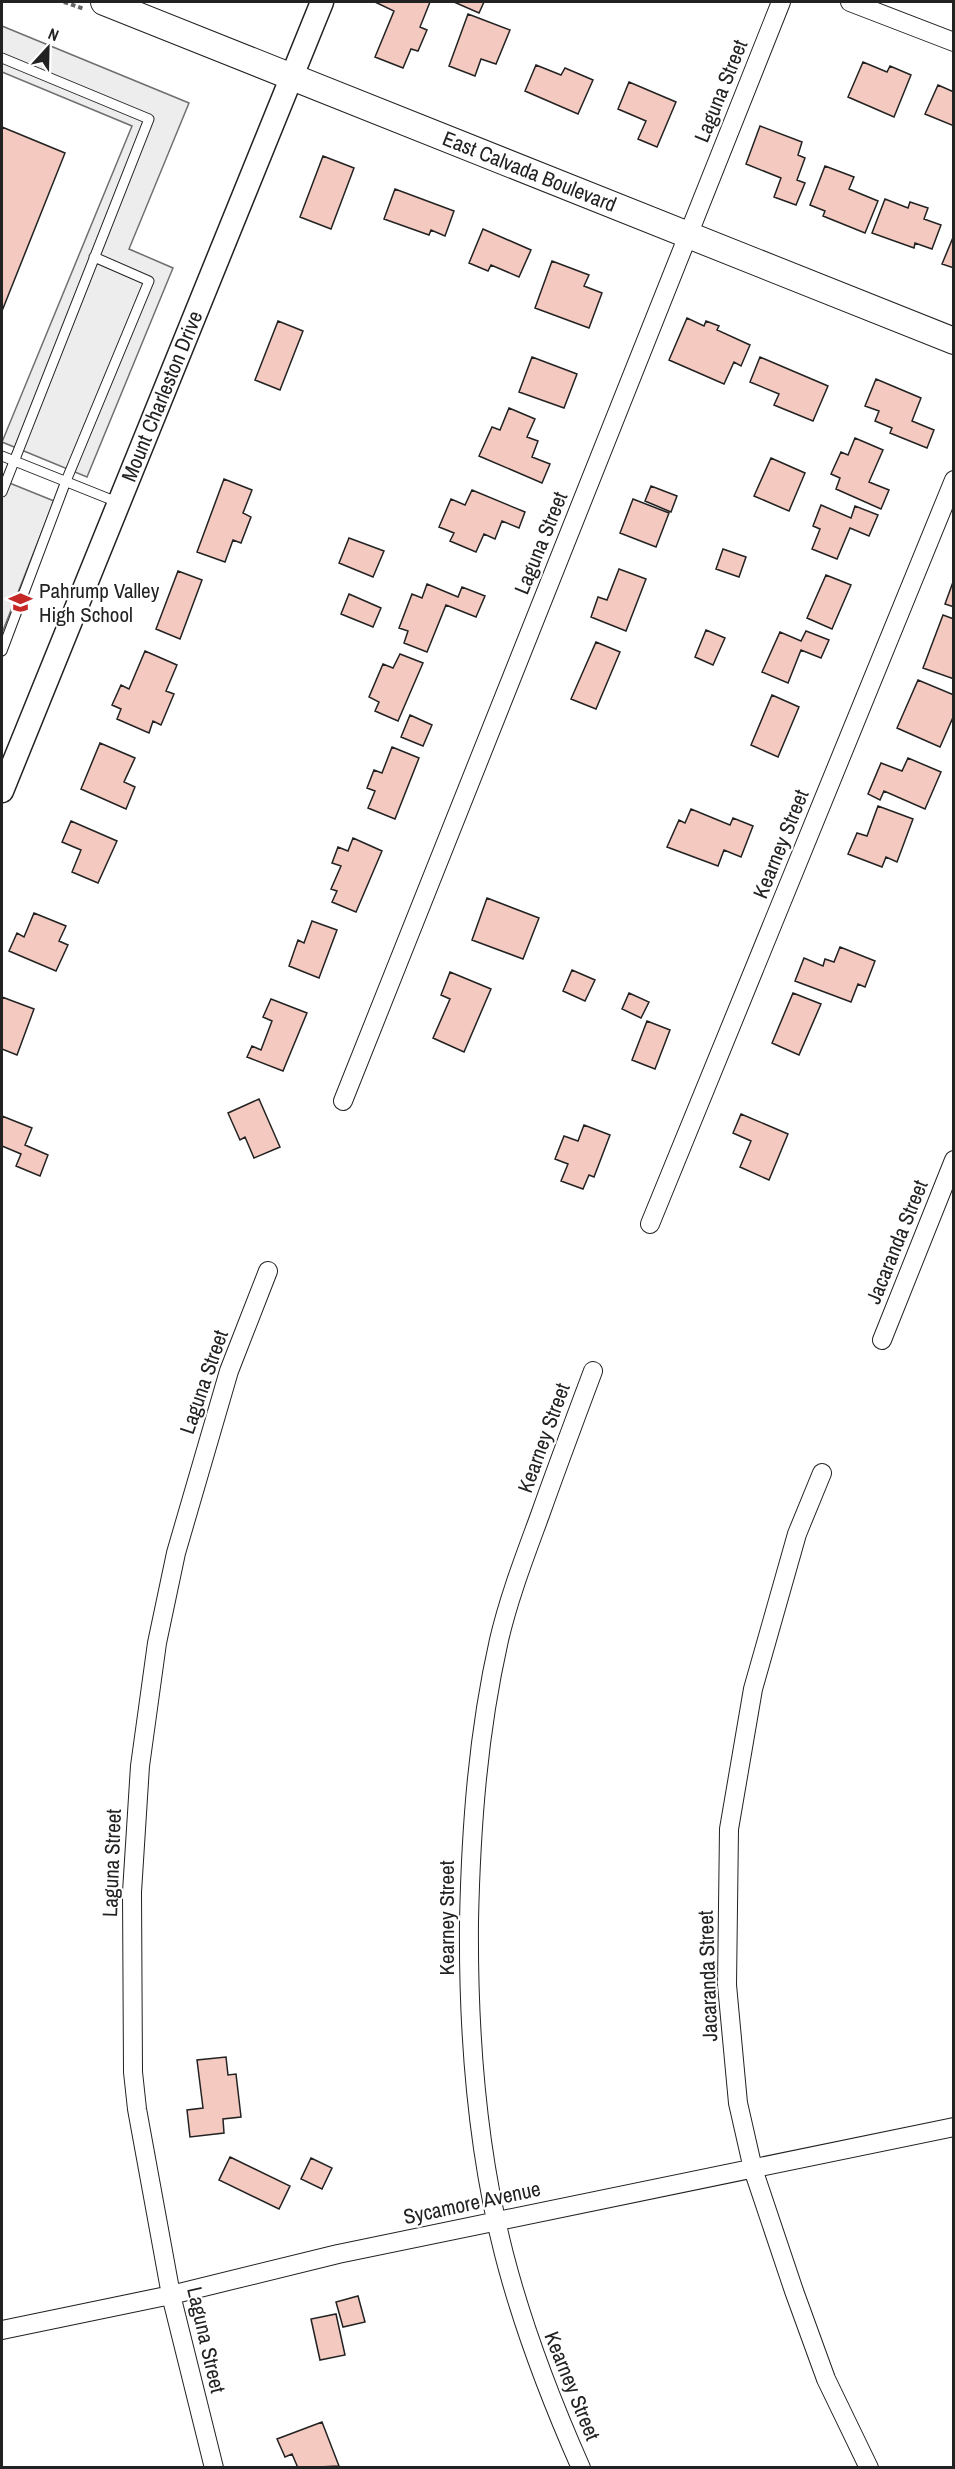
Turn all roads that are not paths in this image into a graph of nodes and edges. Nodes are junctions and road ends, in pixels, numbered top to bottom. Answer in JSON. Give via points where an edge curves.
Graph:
{"nodes":[{"id":1,"x":104,"y":2,"type":"edge"},
{"id":2,"x":322,"y":2,"type":"edge"},
{"id":3,"x":781,"y":2,"type":"edge"},
{"id":4,"x":850,"y":2,"type":"edge"},
{"id":5,"x":954,"y":42,"type":"edge"},
{"id":6,"x":2,"y":58,"type":"edge"},
{"id":7,"x":293,"y":75,"type":"junction"},
{"id":8,"x":687,"y":235,"type":"junction"},
{"id":9,"x":94,"y":257,"type":"junction"},
{"id":10,"x":954,"y":341,"type":"edge"},
{"id":11,"x":2,"y":456,"type":"edge"},
{"id":12,"x":14,"y":461,"type":"junction"},
{"id":13,"x":954,"y":480,"type":"edge"},
{"id":14,"x":66,"y":481,"type":"junction"},
{"id":15,"x":2,"y":492,"type":"edge"},
{"id":16,"x":117,"y":502,"type":"junction"},
{"id":17,"x":2,"y":651,"type":"edge"},
{"id":18,"x":2,"y":791,"type":"edge"},
{"id":19,"x":343,"y":1101,"type":"dead end"},
{"id":20,"x":954,"y":1160,"type":"edge"},
{"id":21,"x":650,"y":1224,"type":"dead end"},
{"id":22,"x":268,"y":1271,"type":"dead end"},
{"id":23,"x":882,"y":1340,"type":"dead end"},
{"id":24,"x":593,"y":1371,"type":"dead end"},
{"id":25,"x":822,"y":1473,"type":"dead end"},
{"id":26,"x":954,"y":2127,"type":"edge"},
{"id":27,"x":753,"y":2169,"type":"junction"},
{"id":28,"x":497,"y":2221,"type":"junction"},
{"id":29,"x":171,"y":2295,"type":"junction"},
{"id":30,"x":2,"y":2330,"type":"edge"},
{"id":31,"x":214,"y":2468,"type":"edge"},
{"id":32,"x":581,"y":2468,"type":"edge"},
{"id":33,"x":869,"y":2468,"type":"edge"}],
"edges":[{"from":1,"to":7,"type":"main road","name":"East Calvada Boulevard"},
{"from":2,"to":7,"type":"street","name":"Mount Charleston Drive"},
{"from":3,"to":8,"type":"street","name":"Laguna Street"},
{"from":4,"to":5,"type":"street"},
{"from":6,"to":9,"type":"lane","via":[[149,119]]},
{"from":7,"to":8,"type":"main road","name":"East Calvada Boulevard"},
{"from":7,"to":16,"type":"street","name":"Mount Charleston Drive"},
{"from":8,"to":10,"type":"main road","name":"East Calvada Boulevard"},
{"from":8,"to":19,"type":"street","name":"Laguna Street"},
{"from":9,"to":12,"type":"lane"},
{"from":9,"to":14,"type":"lane","via":[[149,281]]},
{"from":11,"to":12,"type":"lane"},
{"from":12,"to":14,"type":"lane"},
{"from":12,"to":15,"type":"lane"},
{"from":13,"to":21,"type":"street","name":"Kearney Street"},
{"from":14,"to":16,"type":"lane"},
{"from":14,"to":17,"type":"lane"},
{"from":16,"to":18,"type":"street","name":"Mount Charleston Drive"},
{"from":20,"to":23,"type":"street","name":"Jacaranda Street"},
{"from":22,"to":29,"type":"street","name":"Laguna Street","via":[[229,1371],[176,1552],[157,1643],[140,1766],[132,1892],[133,2072]]},
{"from":24,"to":28,"type":"street","name":"Kearney Street","via":[[515,1581],[480,1739],[470,1841],[469,1973],[474,2083]]},
{"from":25,"to":27,"type":"street","name":"Jacaranda Street","via":[[797,1534],[753,1689],[729,1829],[727,1985],[738,2103]]},
{"from":26,"to":27,"type":"street","name":"Sycamore Avenue"},
{"from":27,"to":28,"type":"street","name":"Sycamore Avenue"},
{"from":27,"to":33,"type":"street","name":"Jacaranda Street","via":[[826,2379]]},
{"from":28,"to":29,"type":"street","name":"Sycamore Avenue","via":[[338,2254]]},
{"from":28,"to":32,"type":"street","name":"Kearney Street","via":[[532,2349]]},
{"from":29,"to":30,"type":"street","name":"Sycamore Avenue"},
{"from":29,"to":31,"type":"street","name":"Laguna Street"}]}
